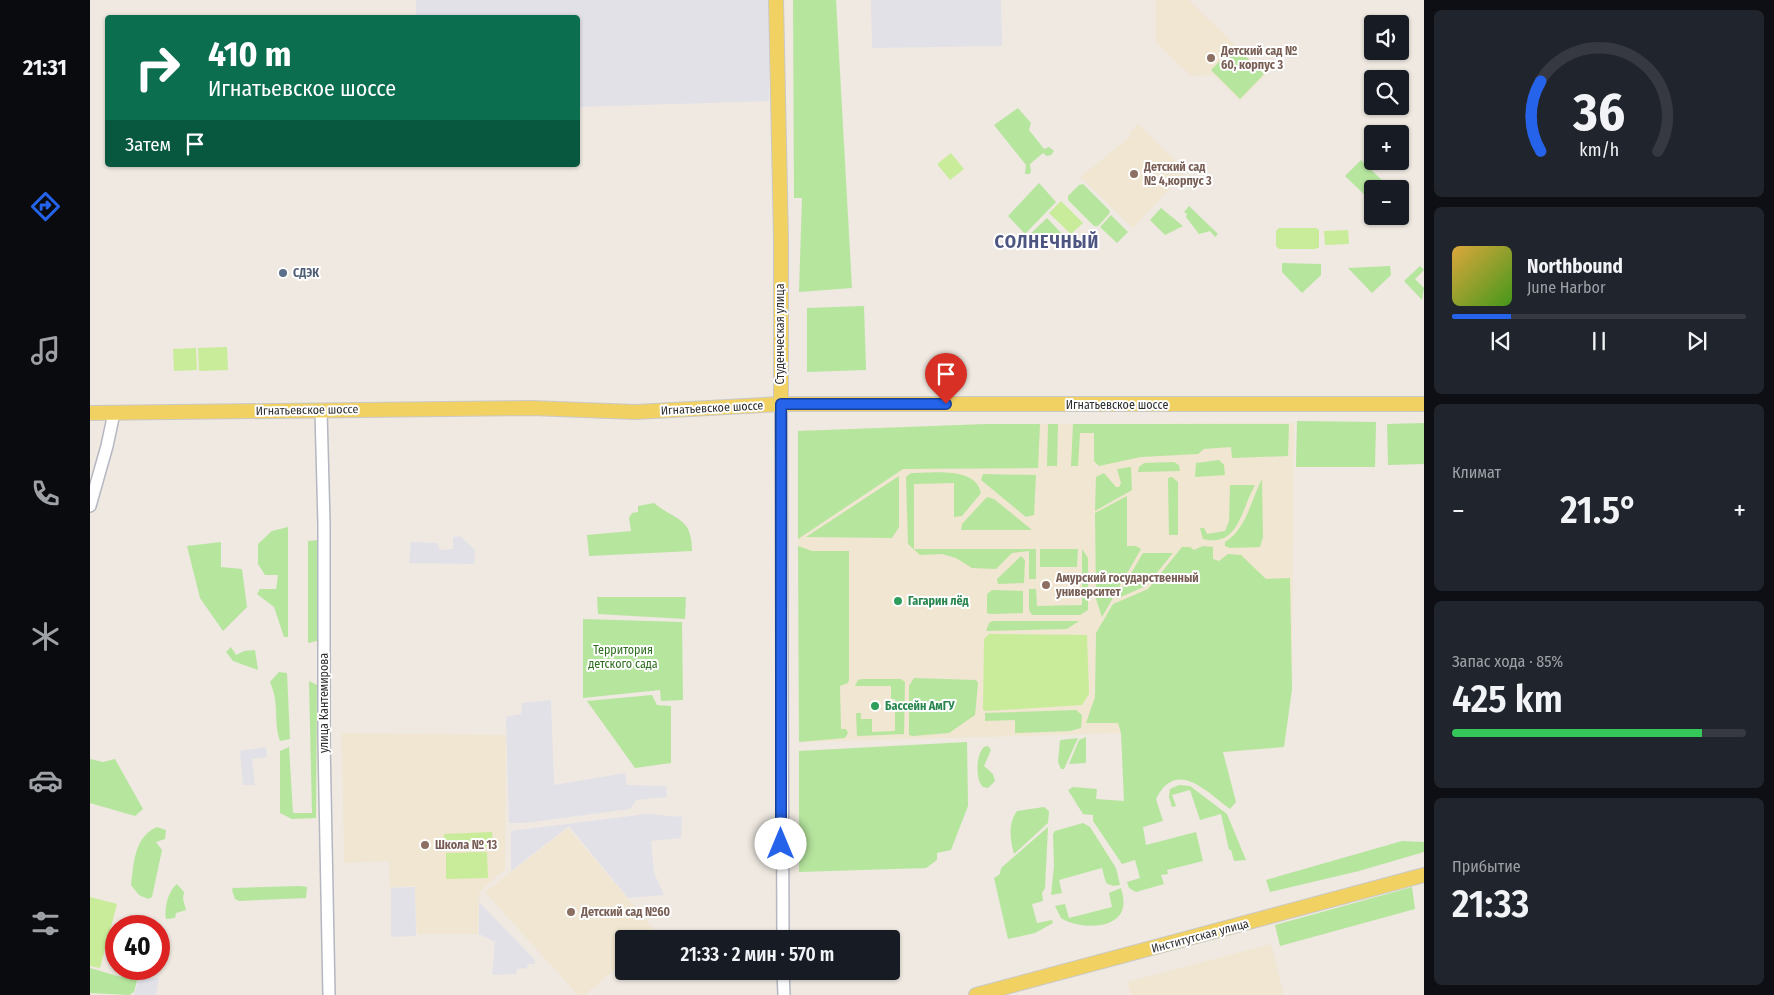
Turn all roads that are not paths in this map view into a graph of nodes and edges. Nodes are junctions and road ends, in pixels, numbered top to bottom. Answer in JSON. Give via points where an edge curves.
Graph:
{"nodes":[{"id":1,"x":776,"y":0,"type":"edge"},
{"id":2,"x":781,"y":404,"type":"junction"},
{"id":3,"x":1424,"y":404,"type":"edge"},
{"id":4,"x":321,"y":411,"type":"junction"},
{"id":5,"x":90,"y":413,"type":"edge"},
{"id":6,"x":114,"y":413,"type":"junction"},
{"id":7,"x":90,"y":506,"type":"edge"},
{"id":8,"x":1424,"y":875,"type":"edge"},
{"id":9,"x":782,"y":930,"type":"edge"},
{"id":10,"x":783,"y":980,"type":"edge"},
{"id":11,"x":329,"y":995,"type":"edge"},
{"id":12,"x":784,"y":995,"type":"edge"},
{"id":13,"x":976,"y":995,"type":"edge"}],
"edges":[{"from":1,"to":2,"type":"main road","name":"Студенческая улица"},
{"from":2,"to":3,"type":"main road","name":"Игнатьевское шоссе"},
{"from":2,"to":4,"type":"main road","name":"Игнатьевское шоссе","via":[[634,412],[532,408]]},
{"from":2,"to":9,"type":"street","name":"Студенческая улица"},
{"from":4,"to":6,"type":"main road","name":"Игнатьевское шоссе"},
{"from":4,"to":11,"type":"street","name":"улица Кантемирова"},
{"from":5,"to":6,"type":"main road","name":"Игнатьевское шоссе"},
{"from":6,"to":7,"type":"street"},
{"from":8,"to":13,"type":"main road","name":"Институтская улица"},
{"from":10,"to":12,"type":"street"}]}
